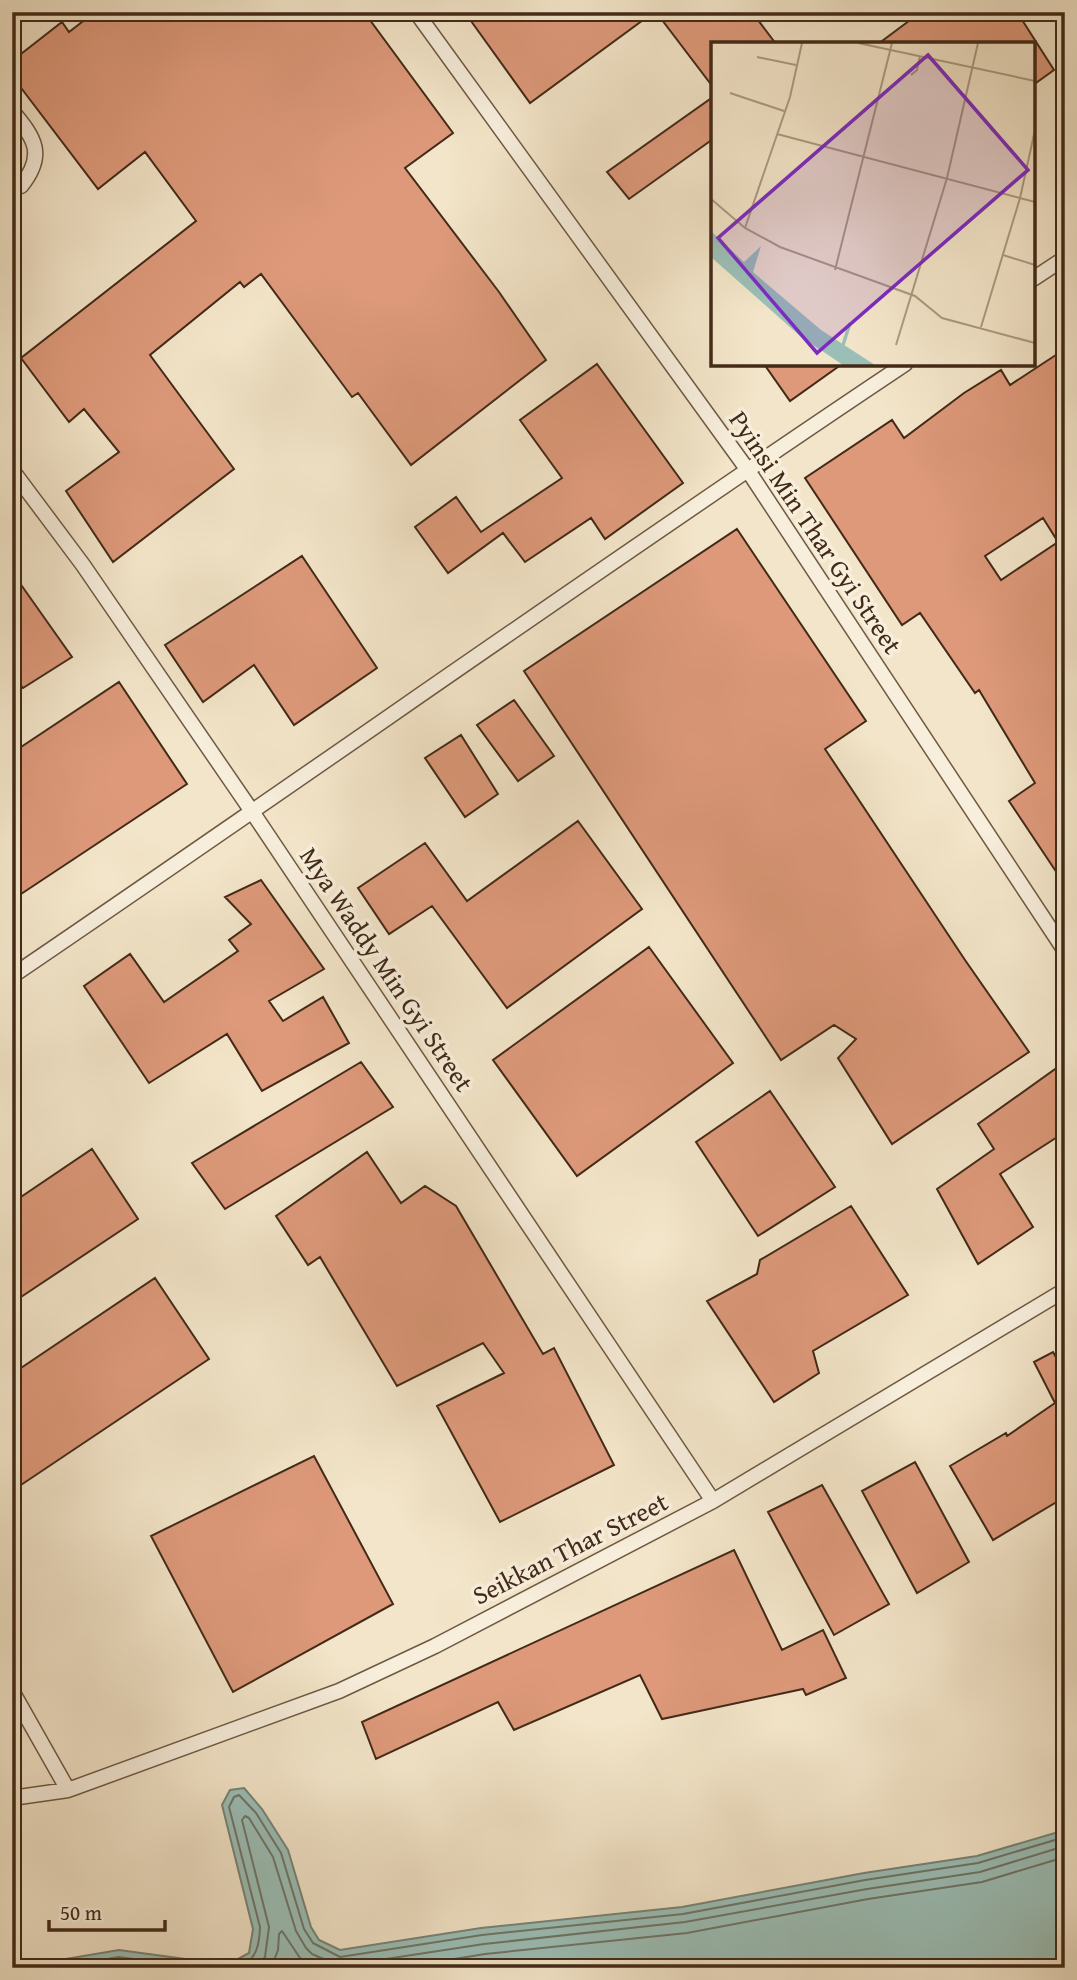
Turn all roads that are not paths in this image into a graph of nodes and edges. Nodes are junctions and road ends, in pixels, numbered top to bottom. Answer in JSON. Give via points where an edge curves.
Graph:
{"nodes":[{"id":1,"x":416,"y":12,"type":"edge"},
{"id":2,"x":12,"y":111,"type":"edge"},
{"id":3,"x":21,"y":186,"type":"dead end"},
{"id":4,"x":1065,"y":258,"type":"edge"},
{"id":5,"x":1035,"y":278,"type":"edge"},
{"id":6,"x":902,"y":366,"type":"edge"},
{"id":7,"x":747,"y":469,"type":"junction"},
{"id":8,"x":12,"y":470,"type":"edge"},
{"id":9,"x":253,"y":813,"type":"junction"},
{"id":10,"x":1065,"y":951,"type":"edge"},
{"id":11,"x":12,"y":976,"type":"edge"},
{"id":12,"x":1065,"y":1290,"type":"edge"},
{"id":13,"x":713,"y":1502,"type":"junction"},
{"id":14,"x":12,"y":1691,"type":"edge"},
{"id":15,"x":68,"y":1790,"type":"junction"},
{"id":16,"x":12,"y":1798,"type":"edge"}],
"edges":[{"from":1,"to":7,"type":"street","name":"Pyinsi Min Thar Gyi Street"},
{"from":2,"to":3,"type":"street","via":[[29,131],[35,148],[34,170]]},
{"from":4,"to":5,"type":"street"},
{"from":6,"to":7,"type":"street"},
{"from":7,"to":9,"type":"street"},
{"from":7,"to":10,"type":"street","name":"Pyinsi Min Thar Gyi Street"},
{"from":8,"to":9,"type":"street","name":"Mya Waddy Min Gyi Street"},
{"from":9,"to":11,"type":"street"},
{"from":9,"to":13,"type":"street","name":"Mya Waddy Min Gyi Street"},
{"from":12,"to":13,"type":"street","name":"Seikkan Thar Street"},
{"from":13,"to":15,"type":"street","name":"Seikkan Thar Street","via":[[339,1691]]},
{"from":14,"to":15,"type":"street"},
{"from":15,"to":16,"type":"street","name":"Seikkan Thar Street"}]}
